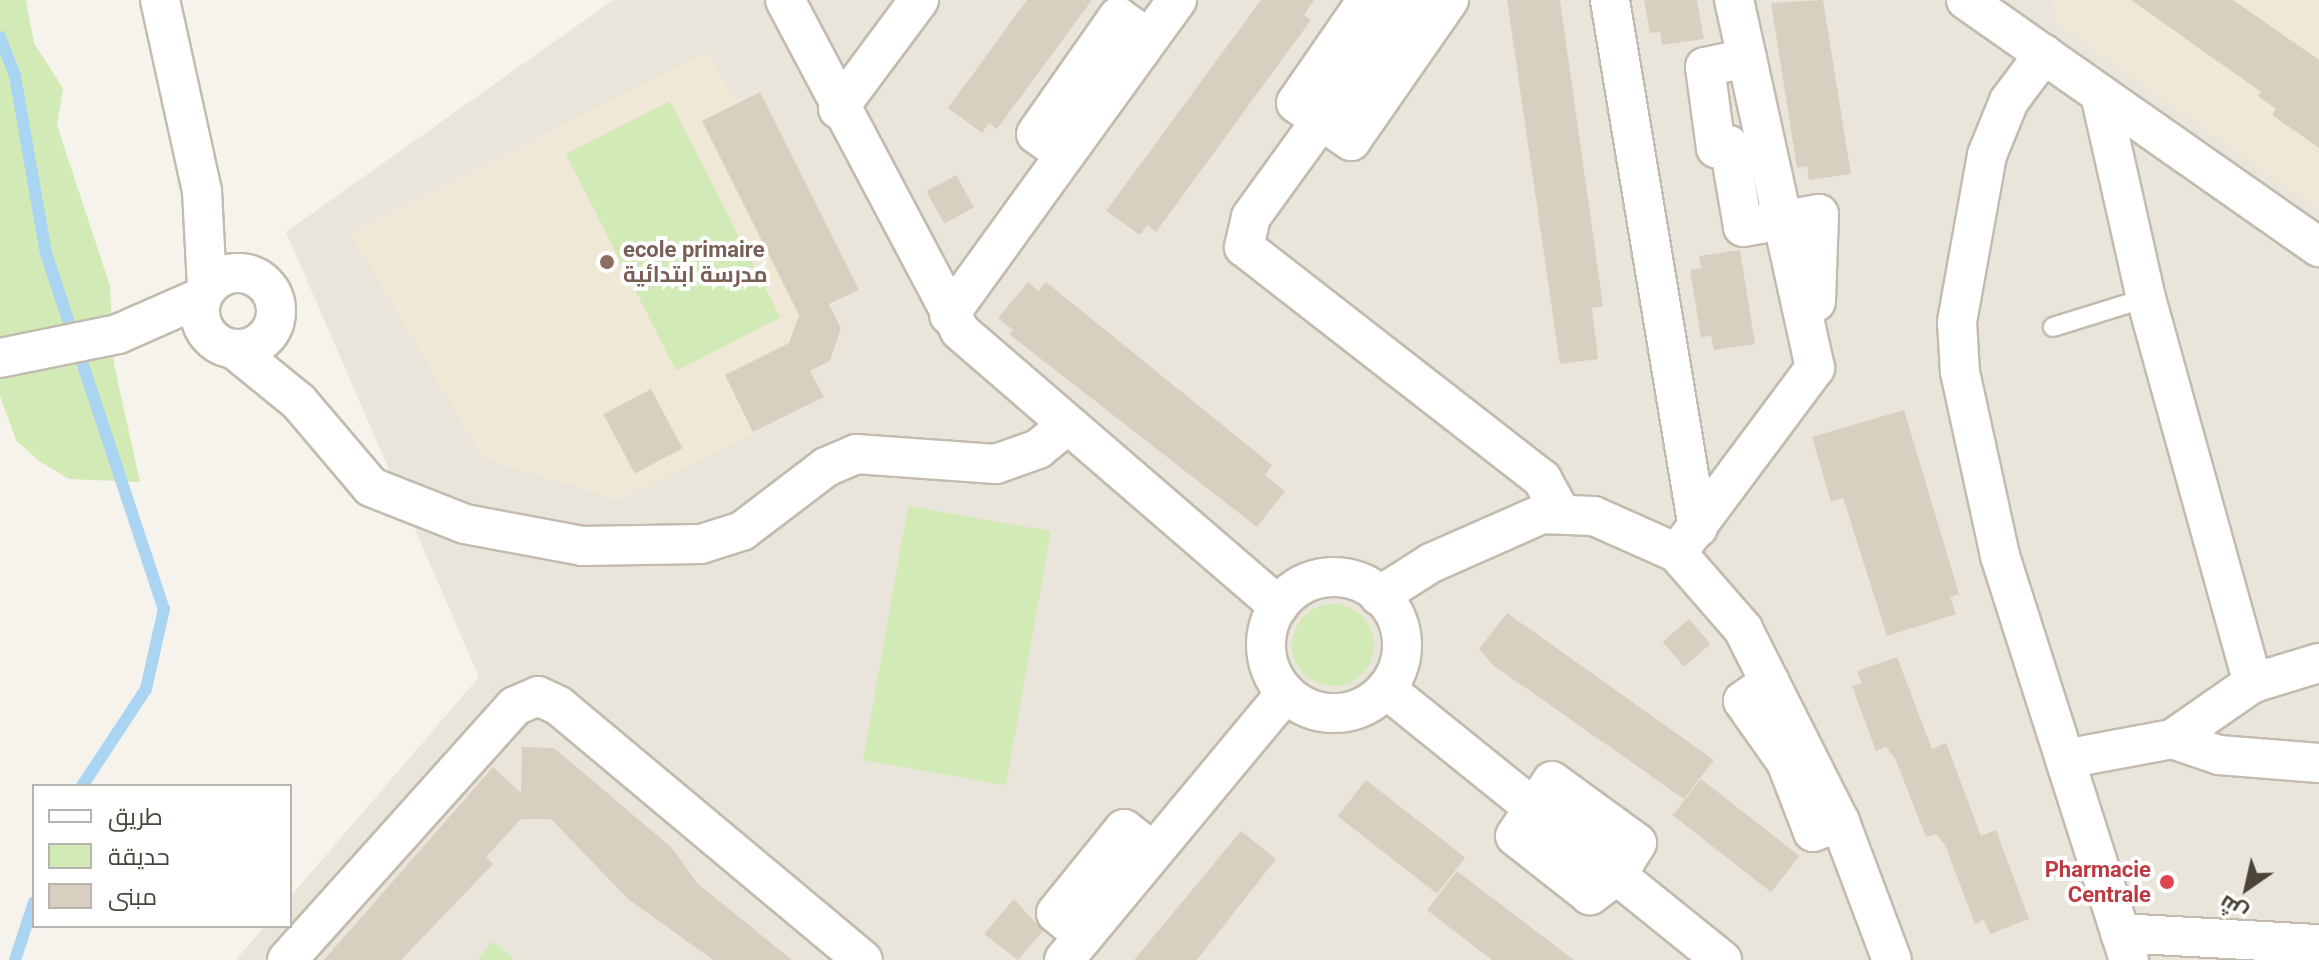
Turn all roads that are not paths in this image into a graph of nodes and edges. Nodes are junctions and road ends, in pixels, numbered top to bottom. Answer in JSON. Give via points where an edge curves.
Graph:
{"nodes":[{"id":1,"x":160,"y":0,"type":"edge"},
{"id":2,"x":785,"y":0,"type":"edge"},
{"id":3,"x":919,"y":0,"type":"edge"},
{"id":4,"x":1177,"y":0,"type":"edge"},
{"id":5,"x":1367,"y":0,"type":"edge"},
{"id":6,"x":1408,"y":0,"type":"edge"},
{"id":7,"x":1449,"y":0,"type":"edge"},
{"id":8,"x":1610,"y":0,"type":"edge"},
{"id":9,"x":1734,"y":0,"type":"edge"},
{"id":10,"x":1984,"y":5,"type":"edge"},
{"id":11,"x":2044,"y":54,"type":"junction"},
{"id":12,"x":1747,"y":58,"type":"junction"},
{"id":13,"x":2100,"y":94,"type":"junction"},
{"id":14,"x":838,"y":109,"type":"junction"},
{"id":15,"x":1321,"y":120,"type":"junction"},
{"id":16,"x":202,"y":191,"type":"junction"},
{"id":17,"x":1783,"y":218,"type":"junction"},
{"id":18,"x":2319,"y":247,"type":"edge"},
{"id":19,"x":252,"y":274,"type":"junction"},
{"id":20,"x":204,"y":292,"type":"junction"},
{"id":21,"x":2146,"y":298,"type":"junction"},
{"id":22,"x":949,"y":315,"type":"junction"},
{"id":23,"x":274,"y":324,"type":"junction"},
{"id":24,"x":2053,"y":327,"type":"dead end"},
{"id":25,"x":105,"y":336,"type":"junction"},
{"id":26,"x":225,"y":345,"type":"junction"},
{"id":27,"x":0,"y":358,"type":"edge"},
{"id":28,"x":299,"y":402,"type":"junction"},
{"id":29,"x":1068,"y":425,"type":"junction"},
{"id":30,"x":1560,"y":512,"type":"junction"},
{"id":31,"x":1687,"y":540,"type":"junction"},
{"id":32,"x":1379,"y":596,"type":"junction"},
{"id":33,"x":1279,"y":606,"type":"junction"},
{"id":34,"x":2319,"y":663,"type":"edge"},
{"id":35,"x":2253,"y":683,"type":"junction"},
{"id":36,"x":1386,"y":689,"type":"junction"},
{"id":37,"x":1286,"y":693,"type":"junction"},
{"id":38,"x":2172,"y":739,"type":"junction"},
{"id":39,"x":2065,"y":759,"type":"junction"},
{"id":40,"x":2319,"y":763,"type":"edge"},
{"id":41,"x":2319,"y":944,"type":"edge"},
{"id":42,"x":2124,"y":946,"type":"edge"},
{"id":43,"x":1074,"y":948,"type":"edge"},
{"id":44,"x":287,"y":960,"type":"edge"},
{"id":45,"x":863,"y":960,"type":"edge"},
{"id":46,"x":1722,"y":960,"type":"edge"},
{"id":47,"x":1892,"y":960,"type":"edge"}],
"edges":[{"from":1,"to":16,"type":"street"},
{"from":2,"to":14,"type":"street"},
{"from":3,"to":14,"type":"street"},
{"from":4,"to":22,"type":"street","via":[[1148,38],[1118,17],[1036,134],[1064,154]]},
{"from":5,"to":15,"type":"street","via":[[1296,103]]},
{"from":6,"to":15,"type":"street"},
{"from":7,"to":15,"type":"street","via":[[1351,141]]},
{"from":8,"to":31,"type":"street"},
{"from":9,"to":12,"type":"street"},
{"from":10,"to":11,"type":"street"},
{"from":11,"to":13,"type":"street"},
{"from":11,"to":39,"type":"street","via":[[2009,101],[1987,155],[1957,322],[1960,372],[2000,556]]},
{"from":12,"to":17,"type":"street"},
{"from":12,"to":17,"type":"street","via":[[1705,67],[1716,148],[1729,145],[1743,227]]},
{"from":13,"to":18,"type":"street"},
{"from":13,"to":21,"type":"street"},
{"from":14,"to":22,"type":"street"},
{"from":15,"to":30,"type":"street","via":[[1251,217],[1244,247],[1542,479]]},
{"from":16,"to":19,"type":"street"},
{"from":16,"to":20,"type":"street"},
{"from":17,"to":31,"type":"street","via":[[1819,214],[1809,381]]},
{"from":19,"to":20,"type":"street","via":[[232,272]]},
{"from":19,"to":23,"type":"street","via":[[273,295]]},
{"from":20,"to":25,"type":"street"},
{"from":20,"to":26,"type":"street","via":[[200,316]]},
{"from":21,"to":24,"type":"lane"},
{"from":21,"to":35,"type":"street"},
{"from":22,"to":29,"type":"street"},
{"from":23,"to":26,"type":"street","via":[[254,346]]},
{"from":23,"to":28,"type":"street"},
{"from":25,"to":26,"type":"street"},
{"from":25,"to":27,"type":"street"},
{"from":26,"to":28,"type":"street"},
{"from":28,"to":29,"type":"street","via":[[371,487],[419,511],[582,546],[657,549],[742,531],[826,467],[856,454],[996,464],[1038,449]]},
{"from":29,"to":33,"type":"street"},
{"from":30,"to":31,"type":"street"},
{"from":30,"to":32,"type":"street","via":[[1514,524]]},
{"from":31,"to":47,"type":"street","via":[[1743,629],[1840,822],[1890,938]]},
{"from":32,"to":33,"type":"street","via":[[1353,581],[1322,579]]},
{"from":32,"to":36,"type":"street","via":[[1402,641]]},
{"from":33,"to":37,"type":"street","via":[[1266,650]]},
{"from":34,"to":35,"type":"street"},
{"from":35,"to":38,"type":"street"},
{"from":36,"to":37,"type":"street","via":[[1369,704],[1337,713],[1314,710]]},
{"from":36,"to":46,"type":"street"},
{"from":37,"to":43,"type":"street","via":[[1153,852],[1124,829],[1056,913]]},
{"from":38,"to":39,"type":"street"},
{"from":38,"to":40,"type":"street","via":[[2219,755]]},
{"from":39,"to":42,"type":"street"},
{"from":41,"to":42,"type":"street"},
{"from":44,"to":45,"type":"street","via":[[515,706],[538,696],[559,706]]}]}
